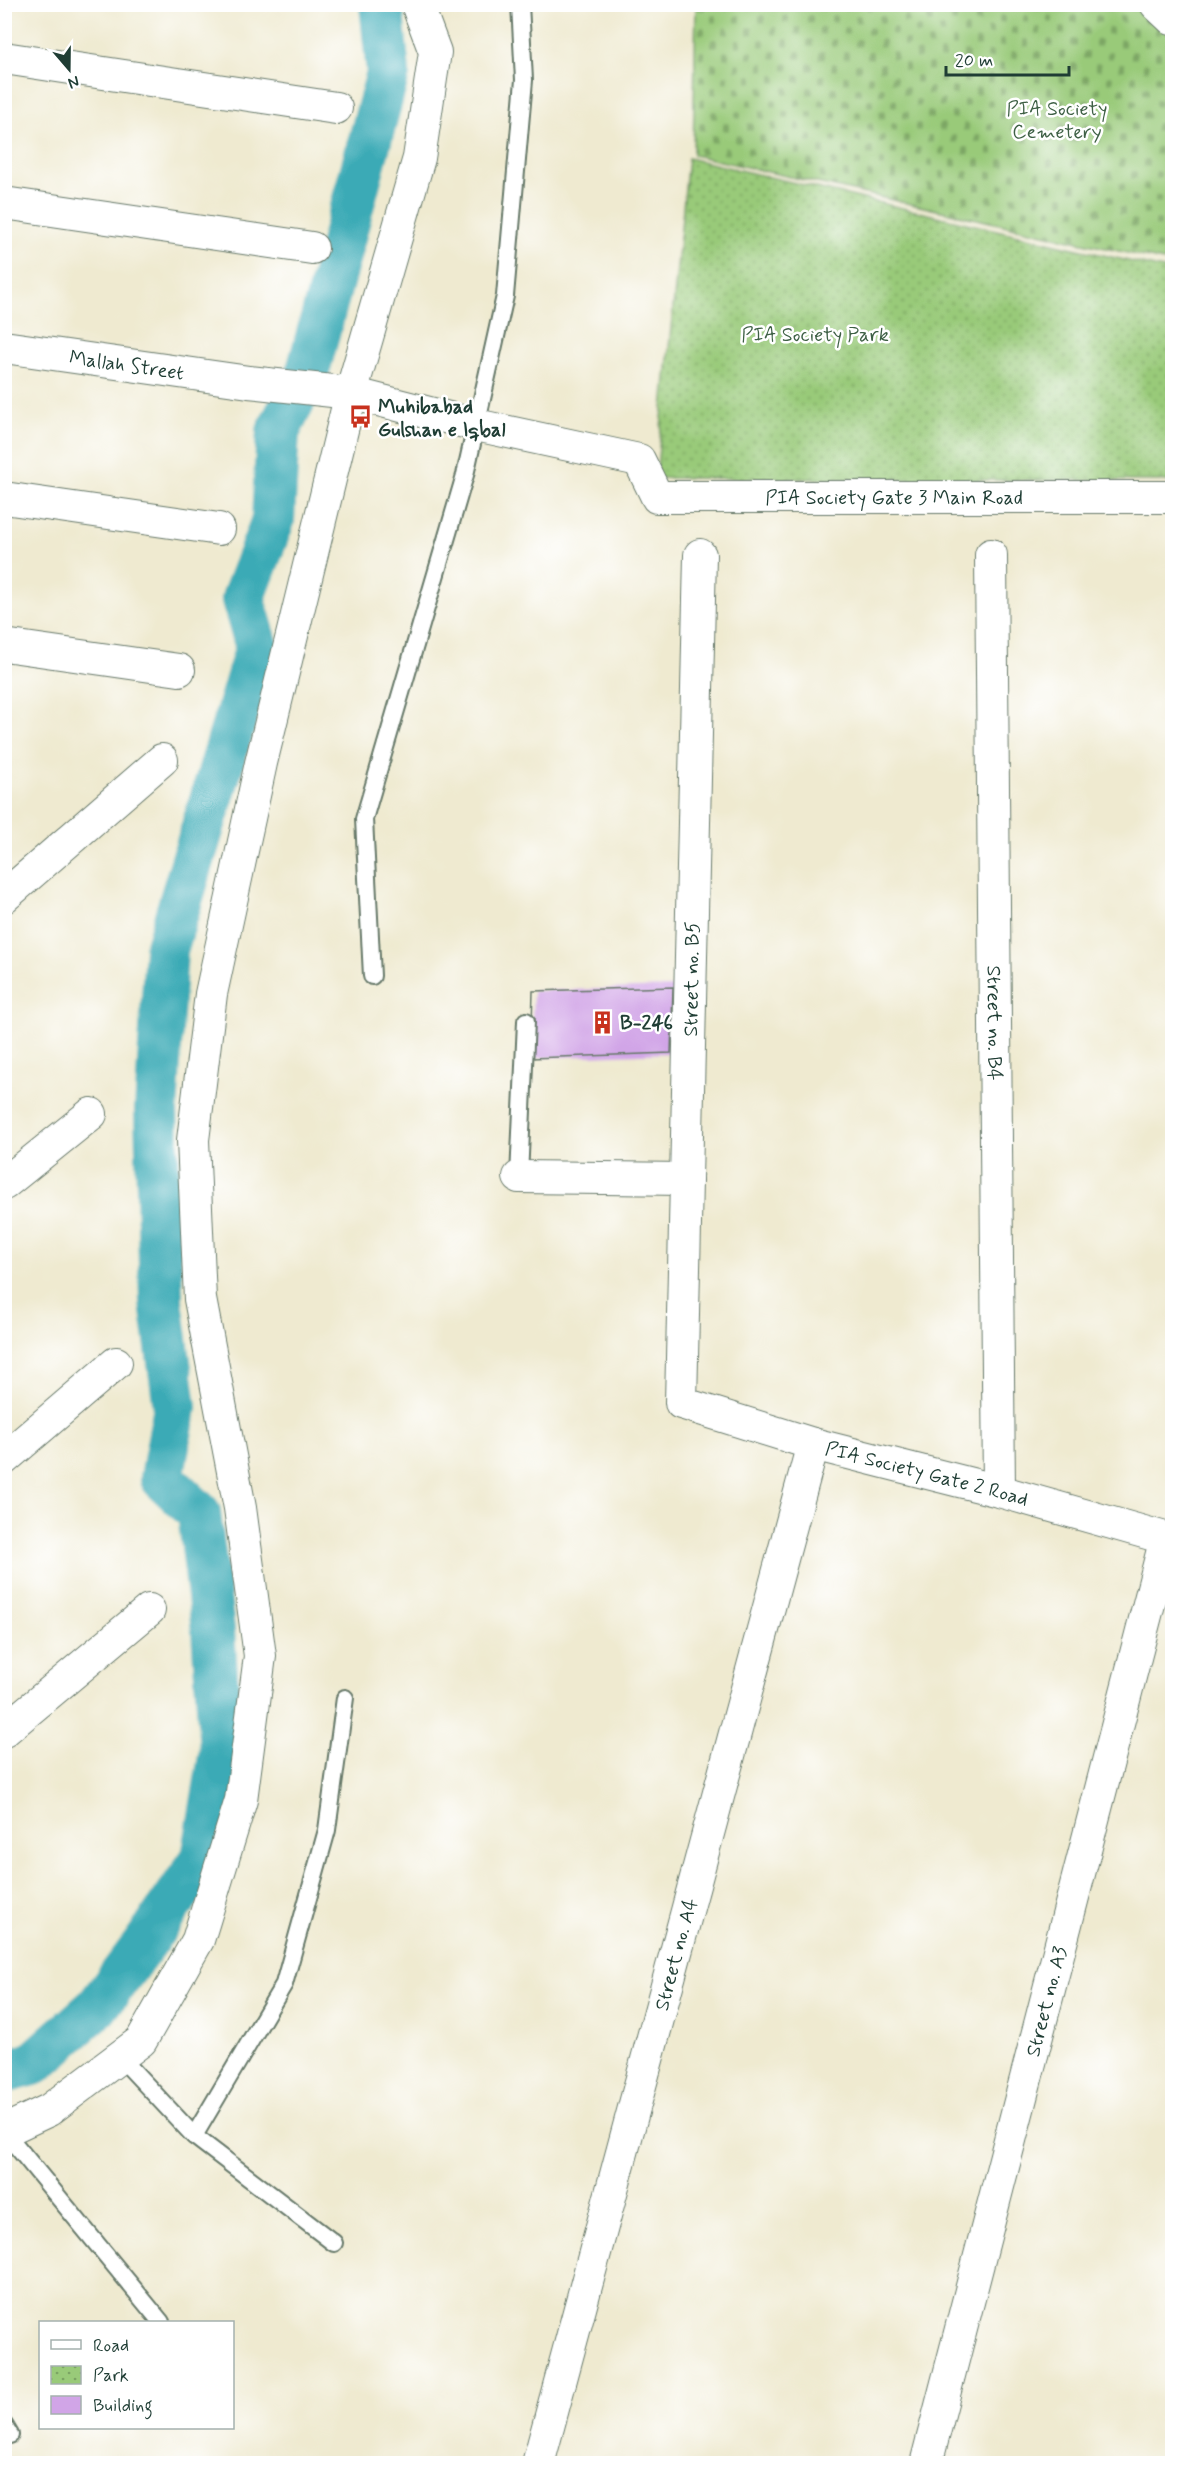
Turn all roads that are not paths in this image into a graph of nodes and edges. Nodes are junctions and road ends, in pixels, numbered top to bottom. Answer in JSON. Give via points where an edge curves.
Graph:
{"nodes":[{"id":1,"x":417,"y":4,"type":"edge"},
{"id":2,"x":520,"y":4,"type":"edge"},
{"id":3,"x":1156,"y":4,"type":"edge"},
{"id":4,"x":1173,"y":19,"type":"edge"},
{"id":5,"x":4,"y":58,"type":"edge"},
{"id":6,"x":336,"y":108,"type":"dead end"},
{"id":7,"x":4,"y":203,"type":"edge"},
{"id":8,"x":312,"y":248,"type":"dead end"},
{"id":9,"x":4,"y":348,"type":"edge"},
{"id":10,"x":351,"y":393,"type":"junction"},
{"id":11,"x":476,"y":425,"type":"junction"},
{"id":12,"x":639,"y":460,"type":"joint"},
{"id":13,"x":1173,"y":497,"type":"edge"},
{"id":14,"x":4,"y":498,"type":"edge"},
{"id":15,"x":219,"y":529,"type":"dead end"},
{"id":16,"x":700,"y":555,"type":"dead end"},
{"id":17,"x":992,"y":555,"type":"dead end"},
{"id":18,"x":4,"y":645,"type":"edge"},
{"id":19,"x":179,"y":670,"type":"dead end"},
{"id":20,"x":162,"y":760,"type":"dead end"},
{"id":21,"x":4,"y":897,"type":"edge"},
{"id":22,"x":372,"y":976,"type":"dead end"},
{"id":23,"x":526,"y":1021,"type":"dead end"},
{"id":24,"x":91,"y":1114,"type":"dead end"},
{"id":25,"x":519,"y":1177,"type":"joint"},
{"id":26,"x":686,"y":1179,"type":"junction"},
{"id":27,"x":4,"y":1184,"type":"edge"},
{"id":28,"x":116,"y":1363,"type":"dead end"},
{"id":29,"x":681,"y":1402,"type":"joint"},
{"id":30,"x":813,"y":1444,"type":"junction"},
{"id":31,"x":4,"y":1459,"type":"edge"},
{"id":32,"x":999,"y":1491,"type":"junction"},
{"id":33,"x":1169,"y":1539,"type":"edge"},
{"id":34,"x":149,"y":1610,"type":"dead end"},
{"id":35,"x":345,"y":1698,"type":"dead end"},
{"id":36,"x":4,"y":1731,"type":"edge"},
{"id":37,"x":120,"y":2057,"type":"junction"},
{"id":38,"x":4,"y":2131,"type":"edge"},
{"id":39,"x":194,"y":2136,"type":"junction"},
{"id":40,"x":334,"y":2243,"type":"dead end"},
{"id":41,"x":160,"y":2321,"type":"edge"},
{"id":42,"x":538,"y":2463,"type":"edge"},
{"id":43,"x":926,"y":2463,"type":"edge"}],
"edges":[{"from":1,"to":10,"type":"street","via":[[435,52],[419,158]]},
{"from":2,"to":11,"type":"lane","via":[[524,80],[505,296]]},
{"from":3,"to":4,"type":"street"},
{"from":5,"to":6,"type":"street"},
{"from":7,"to":8,"type":"street"},
{"from":9,"to":10,"type":"street","name":"Mallah Street"},
{"from":10,"to":11,"type":"street","name":"Mallah Street"},
{"from":10,"to":37,"type":"street","via":[[261,763],[214,982],[193,1140],[200,1299],[240,1508],[260,1656],[241,1800],[198,1940],[141,2041]]},
{"from":11,"to":12,"type":"street","name":"Mallah Street"},
{"from":11,"to":22,"type":"lane","via":[[465,476],[364,819]]},
{"from":12,"to":13,"type":"street","name":"PIA Society Gate 3 Main Road","via":[[657,497]]},
{"from":14,"to":15,"type":"street"},
{"from":16,"to":26,"type":"street","name":"Street no. B5"},
{"from":17,"to":32,"type":"street","name":"Street no. B4"},
{"from":18,"to":19,"type":"street"},
{"from":20,"to":21,"type":"street"},
{"from":23,"to":25,"type":"lane"},
{"from":24,"to":27,"type":"street"},
{"from":25,"to":26,"type":"street"},
{"from":26,"to":29,"type":"street","name":"Street no. B5"},
{"from":28,"to":31,"type":"street"},
{"from":29,"to":30,"type":"street","name":"PIA Society Gate 2 Road"},
{"from":30,"to":32,"type":"street","name":"PIA Society Gate 2 Road"},
{"from":30,"to":42,"type":"street","name":"Street no. A4"},
{"from":32,"to":33,"type":"street","name":"PIA Society Gate 2 Road"},
{"from":33,"to":43,"type":"street","name":"Street no. A3"},
{"from":34,"to":36,"type":"street"},
{"from":35,"to":39,"type":"lane","via":[[327,1830],[284,1983]]},
{"from":37,"to":38,"type":"street","via":[[49,2110]]},
{"from":37,"to":39,"type":"lane"},
{"from":38,"to":41,"type":"lane"},
{"from":39,"to":40,"type":"lane"}]}
